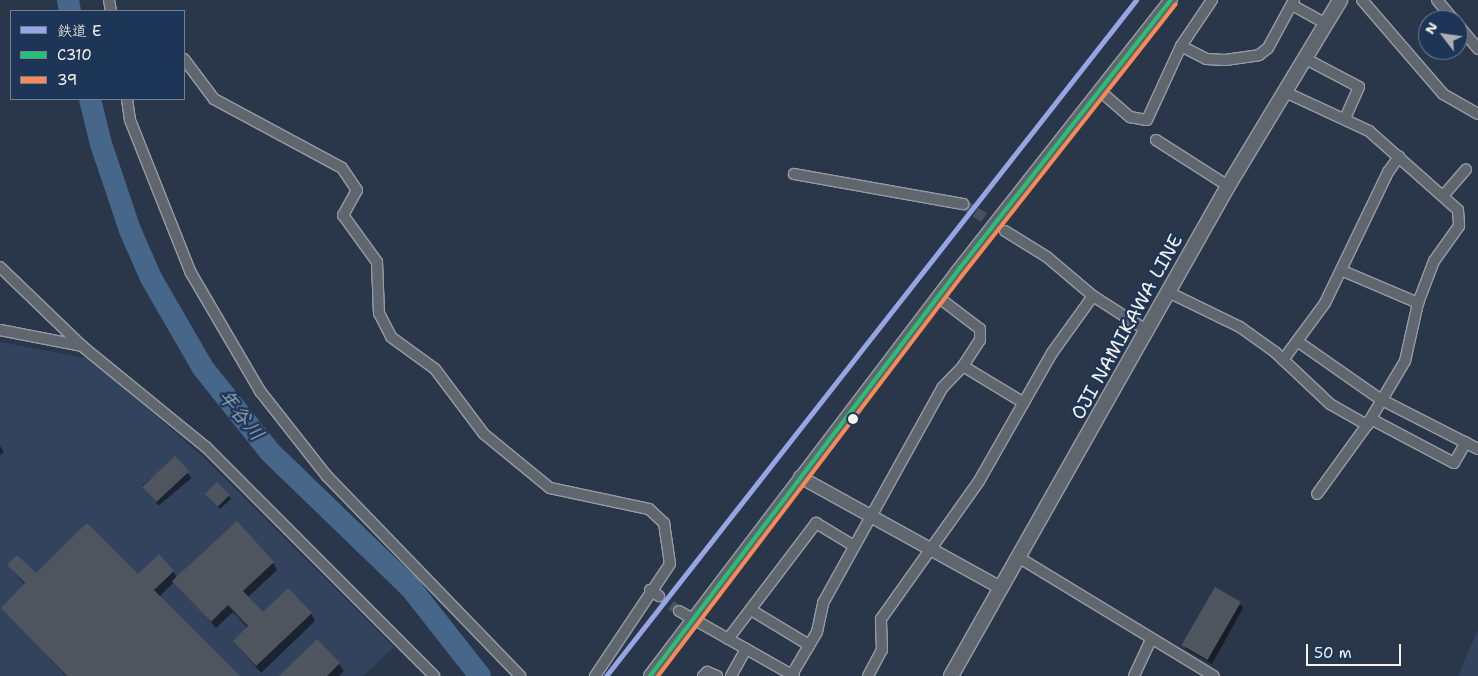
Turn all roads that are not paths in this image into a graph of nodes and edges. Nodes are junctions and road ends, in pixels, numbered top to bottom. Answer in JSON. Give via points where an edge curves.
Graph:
{"nodes":[{"id":1,"x":1171,"y":0,"type":"edge"},
{"id":2,"x":1212,"y":0,"type":"edge"},
{"id":3,"x":1340,"y":0,"type":"edge"},
{"id":4,"x":1362,"y":0,"type":"edge"},
{"id":5,"x":1437,"y":0,"type":"edge"},
{"id":6,"x":1293,"y":2,"type":"edge"},
{"id":7,"x":1446,"y":10,"type":"edge"},
{"id":8,"x":1326,"y":24,"type":"junction"},
{"id":9,"x":1468,"y":37,"type":"edge"},
{"id":10,"x":1181,"y":46,"type":"junction"},
{"id":11,"x":1478,"y":49,"type":"edge"},
{"id":12,"x":1306,"y":58,"type":"junction"},
{"id":13,"x":185,"y":60,"type":"edge"},
{"id":14,"x":1100,"y":91,"type":"junction"},
{"id":15,"x":1285,"y":92,"type":"junction"},
{"id":16,"x":127,"y":100,"type":"edge"},
{"id":17,"x":1478,"y":114,"type":"edge"},
{"id":18,"x":1345,"y":118,"type":"junction"},
{"id":19,"x":1156,"y":140,"type":"dead end"},
{"id":20,"x":1399,"y":156,"type":"junction"},
{"id":21,"x":1466,"y":170,"type":"dead end"},
{"id":22,"x":794,"y":174,"type":"dead end"},
{"id":23,"x":1228,"y":186,"type":"junction"},
{"id":24,"x":1444,"y":196,"type":"junction"},
{"id":25,"x":963,"y":204,"type":"tunnel mouth"},
{"id":26,"x":1005,"y":232,"type":"tunnel mouth"},
{"id":27,"x":0,"y":267,"type":"edge"},
{"id":28,"x":1343,"y":271,"type":"junction"},
{"id":29,"x":1168,"y":292,"type":"junction"},
{"id":30,"x":1093,"y":296,"type":"junction"},
{"id":31,"x":938,"y":297,"type":"junction"},
{"id":32,"x":1418,"y":304,"type":"junction"},
{"id":33,"x":0,"y":330,"type":"edge"},
{"id":34,"x":1146,"y":330,"type":"junction"},
{"id":35,"x":1297,"y":341,"type":"junction"},
{"id":36,"x":82,"y":346,"type":"junction"},
{"id":37,"x":1283,"y":360,"type":"junction"},
{"id":38,"x":963,"y":366,"type":"junction"},
{"id":39,"x":1380,"y":399,"type":"junction"},
{"id":40,"x":1024,"y":403,"type":"junction"},
{"id":41,"x":1369,"y":422,"type":"junction"},
{"id":42,"x":1466,"y":442,"type":"junction"},
{"id":43,"x":1478,"y":449,"type":"edge"},
{"id":44,"x":800,"y":476,"type":"junction"},
{"id":45,"x":1317,"y":494,"type":"dead end"},
{"id":46,"x":871,"y":517,"type":"junction"},
{"id":47,"x":854,"y":546,"type":"junction"},
{"id":48,"x":931,"y":550,"type":"junction"},
{"id":49,"x":1018,"y":557,"type":"junction"},
{"id":50,"x":1001,"y":588,"type":"junction"},
{"id":51,"x":751,"y":610,"type":"junction"},
{"id":52,"x":680,"y":611,"type":"tunnel mouth"},
{"id":53,"x":692,"y":619,"type":"junction"},
{"id":54,"x":728,"y":639,"type":"junction"},
{"id":55,"x":1151,"y":640,"type":"junction"},
{"id":56,"x":809,"y":645,"type":"junction"},
{"id":57,"x":746,"y":650,"type":"junction"},
{"id":58,"x":1207,"y":674,"type":"edge"},
{"id":59,"x":434,"y":676,"type":"edge"},
{"id":60,"x":520,"y":676,"type":"edge"},
{"id":61,"x":595,"y":676,"type":"edge"},
{"id":62,"x":650,"y":676,"type":"edge"},
{"id":63,"x":704,"y":676,"type":"edge"},
{"id":64,"x":717,"y":676,"type":"edge"},
{"id":65,"x":730,"y":676,"type":"edge"},
{"id":66,"x":793,"y":676,"type":"edge"},
{"id":67,"x":868,"y":676,"type":"edge"},
{"id":68,"x":951,"y":676,"type":"edge"},
{"id":69,"x":1134,"y":676,"type":"edge"}],
"edges":[{"from":1,"to":14,"type":"street"},
{"from":2,"to":10,"type":"street"},
{"from":3,"to":8,"type":"main road","name":"OJI NAMIKAWA LINE"},
{"from":4,"to":17,"type":"street","via":[[1443,94]]},
{"from":5,"to":7,"type":"street"},
{"from":6,"to":8,"type":"street"},
{"from":6,"to":10,"type":"street","via":[[1268,48],[1259,55],[1206,59]]},
{"from":8,"to":12,"type":"main road","name":"OJI NAMIKAWA LINE"},
{"from":9,"to":11,"type":"street"},
{"from":10,"to":14,"type":"street","via":[[1146,120],[1130,117]]},
{"from":12,"to":15,"type":"main road","name":"OJI NAMIKAWA LINE"},
{"from":12,"to":18,"type":"street","via":[[1359,87]]},
{"from":13,"to":61,"type":"street","via":[[214,99],[342,168],[358,190],[343,214],[377,262],[379,313],[390,337],[435,369],[484,434],[550,488],[649,509],[664,524],[670,564],[654,593]]},
{"from":14,"to":31,"type":"street"},
{"from":15,"to":18,"type":"street"},
{"from":15,"to":23,"type":"main road","name":"OJI NAMIKAWA LINE"},
{"from":16,"to":60,"type":"street","via":[[130,120],[191,273],[260,390],[327,476]]},
{"from":18,"to":20,"type":"street","via":[[1369,131]]},
{"from":19,"to":23,"type":"street"},
{"from":20,"to":24,"type":"street"},
{"from":20,"to":28,"type":"street","via":[[1388,172]]},
{"from":21,"to":24,"type":"street"},
{"from":22,"to":25,"type":"street"},
{"from":23,"to":29,"type":"main road","name":"OJI NAMIKAWA LINE"},
{"from":24,"to":32,"type":"street","via":[[1458,210],[1459,226],[1434,261]]},
{"from":26,"to":30,"type":"street","via":[[1047,258]]},
{"from":27,"to":36,"type":"street"},
{"from":28,"to":32,"type":"street"},
{"from":28,"to":35,"type":"street"},
{"from":29,"to":34,"type":"main road","name":"OJI NAMIKAWA LINE"},
{"from":29,"to":37,"type":"street","via":[[1240,328]]},
{"from":30,"to":34,"type":"street"},
{"from":30,"to":40,"type":"street","via":[[1052,353]]},
{"from":31,"to":38,"type":"street","via":[[980,329],[980,340]]},
{"from":31,"to":44,"type":"street"},
{"from":32,"to":39,"type":"street","via":[[1405,361]]},
{"from":33,"to":36,"type":"street"},
{"from":34,"to":49,"type":"main road","name":"OJI NAMIKAWA LINE"},
{"from":35,"to":37,"type":"street"},
{"from":35,"to":39,"type":"street"},
{"from":36,"to":59,"type":"street","via":[[206,447]]},
{"from":37,"to":41,"type":"street","via":[[1330,404]]},
{"from":38,"to":40,"type":"street"},
{"from":38,"to":46,"type":"street","via":[[942,388]]},
{"from":39,"to":41,"type":"street"},
{"from":39,"to":42,"type":"street"},
{"from":40,"to":48,"type":"street","via":[[979,481]]},
{"from":41,"to":42,"type":"street","via":[[1454,463]]},
{"from":41,"to":45,"type":"street"},
{"from":42,"to":43,"type":"street"},
{"from":44,"to":46,"type":"street"},
{"from":44,"to":53,"type":"street"},
{"from":46,"to":47,"type":"street"},
{"from":46,"to":48,"type":"street"},
{"from":47,"to":51,"type":"street","via":[[816,523]]},
{"from":47,"to":56,"type":"street","via":[[824,603],[817,632]]},
{"from":48,"to":50,"type":"street"},
{"from":48,"to":67,"type":"street","via":[[881,619],[882,650]]},
{"from":49,"to":50,"type":"main road","name":"OJI NAMIKAWA LINE"},
{"from":49,"to":55,"type":"street"},
{"from":50,"to":68,"type":"main road","name":"OJI NAMIKAWA LINE"},
{"from":51,"to":54,"type":"street"},
{"from":51,"to":56,"type":"street"},
{"from":52,"to":53,"type":"street"},
{"from":53,"to":54,"type":"street"},
{"from":53,"to":62,"type":"street"},
{"from":54,"to":57,"type":"street"},
{"from":55,"to":58,"type":"street"},
{"from":55,"to":69,"type":"street"},
{"from":56,"to":66,"type":"street"},
{"from":57,"to":65,"type":"street"},
{"from":57,"to":66,"type":"street"},
{"from":63,"to":64,"type":"street","via":[[707,672]]}]}
